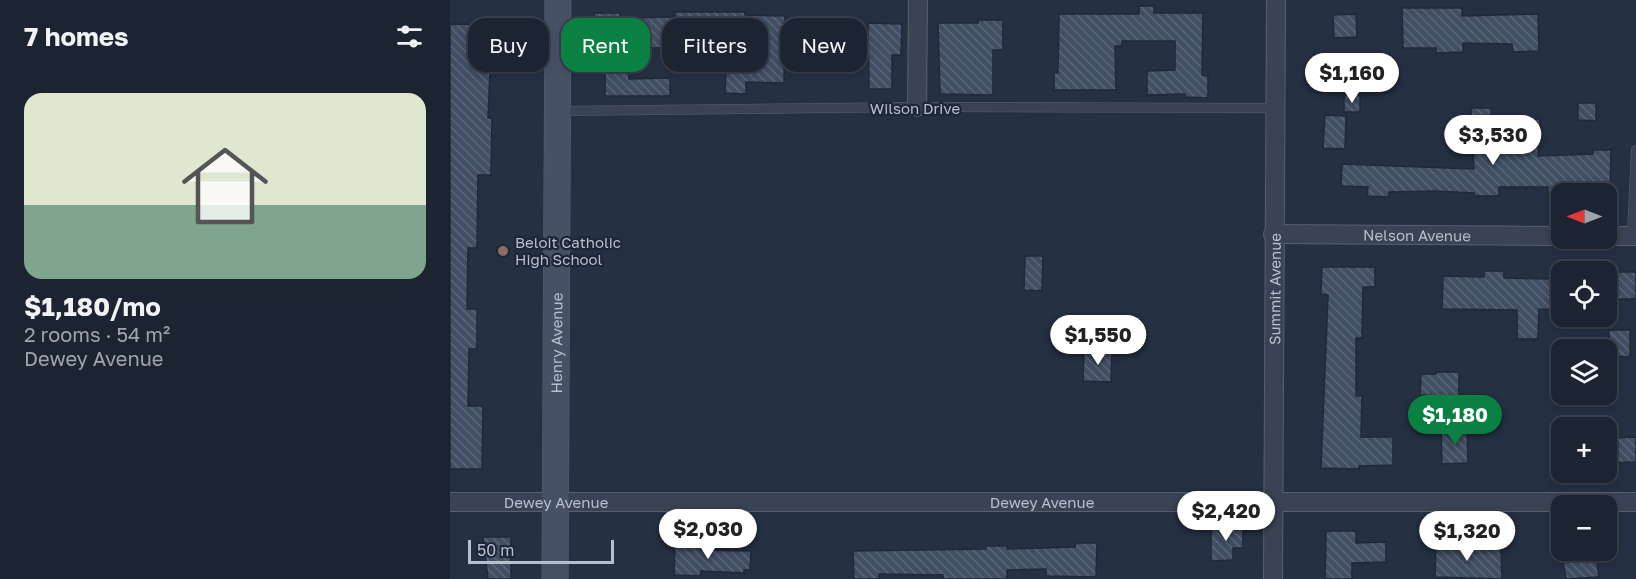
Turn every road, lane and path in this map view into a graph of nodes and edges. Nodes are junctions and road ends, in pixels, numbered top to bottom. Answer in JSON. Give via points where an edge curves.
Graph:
{"nodes":[{"id":1,"x":558,"y":0,"type":"edge"},
{"id":2,"x":918,"y":0,"type":"edge"},
{"id":3,"x":1276,"y":0,"type":"edge"},
{"id":4,"x":917,"y":107,"type":"junction"},
{"id":5,"x":1274,"y":108,"type":"junction"},
{"id":6,"x":556,"y":111,"type":"junction"},
{"id":7,"x":1636,"y":150,"type":"edge"},
{"id":8,"x":1273,"y":234,"type":"junction"},
{"id":9,"x":1551,"y":236,"type":"edge"},
{"id":10,"x":1617,"y":236,"type":"edge"},
{"id":11,"x":1634,"y":236,"type":"edge"},
{"id":12,"x":1273,"y":500,"type":"junction"},
{"id":13,"x":450,"y":502,"type":"edge"},
{"id":14,"x":556,"y":502,"type":"junction"},
{"id":15,"x":1636,"y":502,"type":"edge"},
{"id":16,"x":555,"y":579,"type":"edge"},
{"id":17,"x":1273,"y":579,"type":"edge"}],
"edges":[{"from":1,"to":6,"type":"street","name":"Henry Avenue"},
{"from":2,"to":4,"type":"street"},
{"from":3,"to":5,"type":"street","name":"Summit Avenue"},
{"from":4,"to":5,"type":"lane","name":"Wilson Drive"},
{"from":4,"to":6,"type":"lane","name":"Wilson Drive"},
{"from":5,"to":8,"type":"street","name":"Summit Avenue"},
{"from":6,"to":14,"type":"street","name":"Henry Avenue"},
{"from":7,"to":11,"type":"lane"},
{"from":8,"to":9,"type":"street","name":"Nelson Avenue"},
{"from":8,"to":12,"type":"street","name":"Summit Avenue"},
{"from":10,"to":11,"type":"street"},
{"from":12,"to":14,"type":"street","name":"Dewey Avenue"},
{"from":12,"to":15,"type":"street","name":"Dewey Avenue"},
{"from":12,"to":17,"type":"street","name":"Summit Avenue"},
{"from":13,"to":14,"type":"street","name":"Dewey Avenue"},
{"from":14,"to":16,"type":"street","name":"Henry Avenue"}]}
